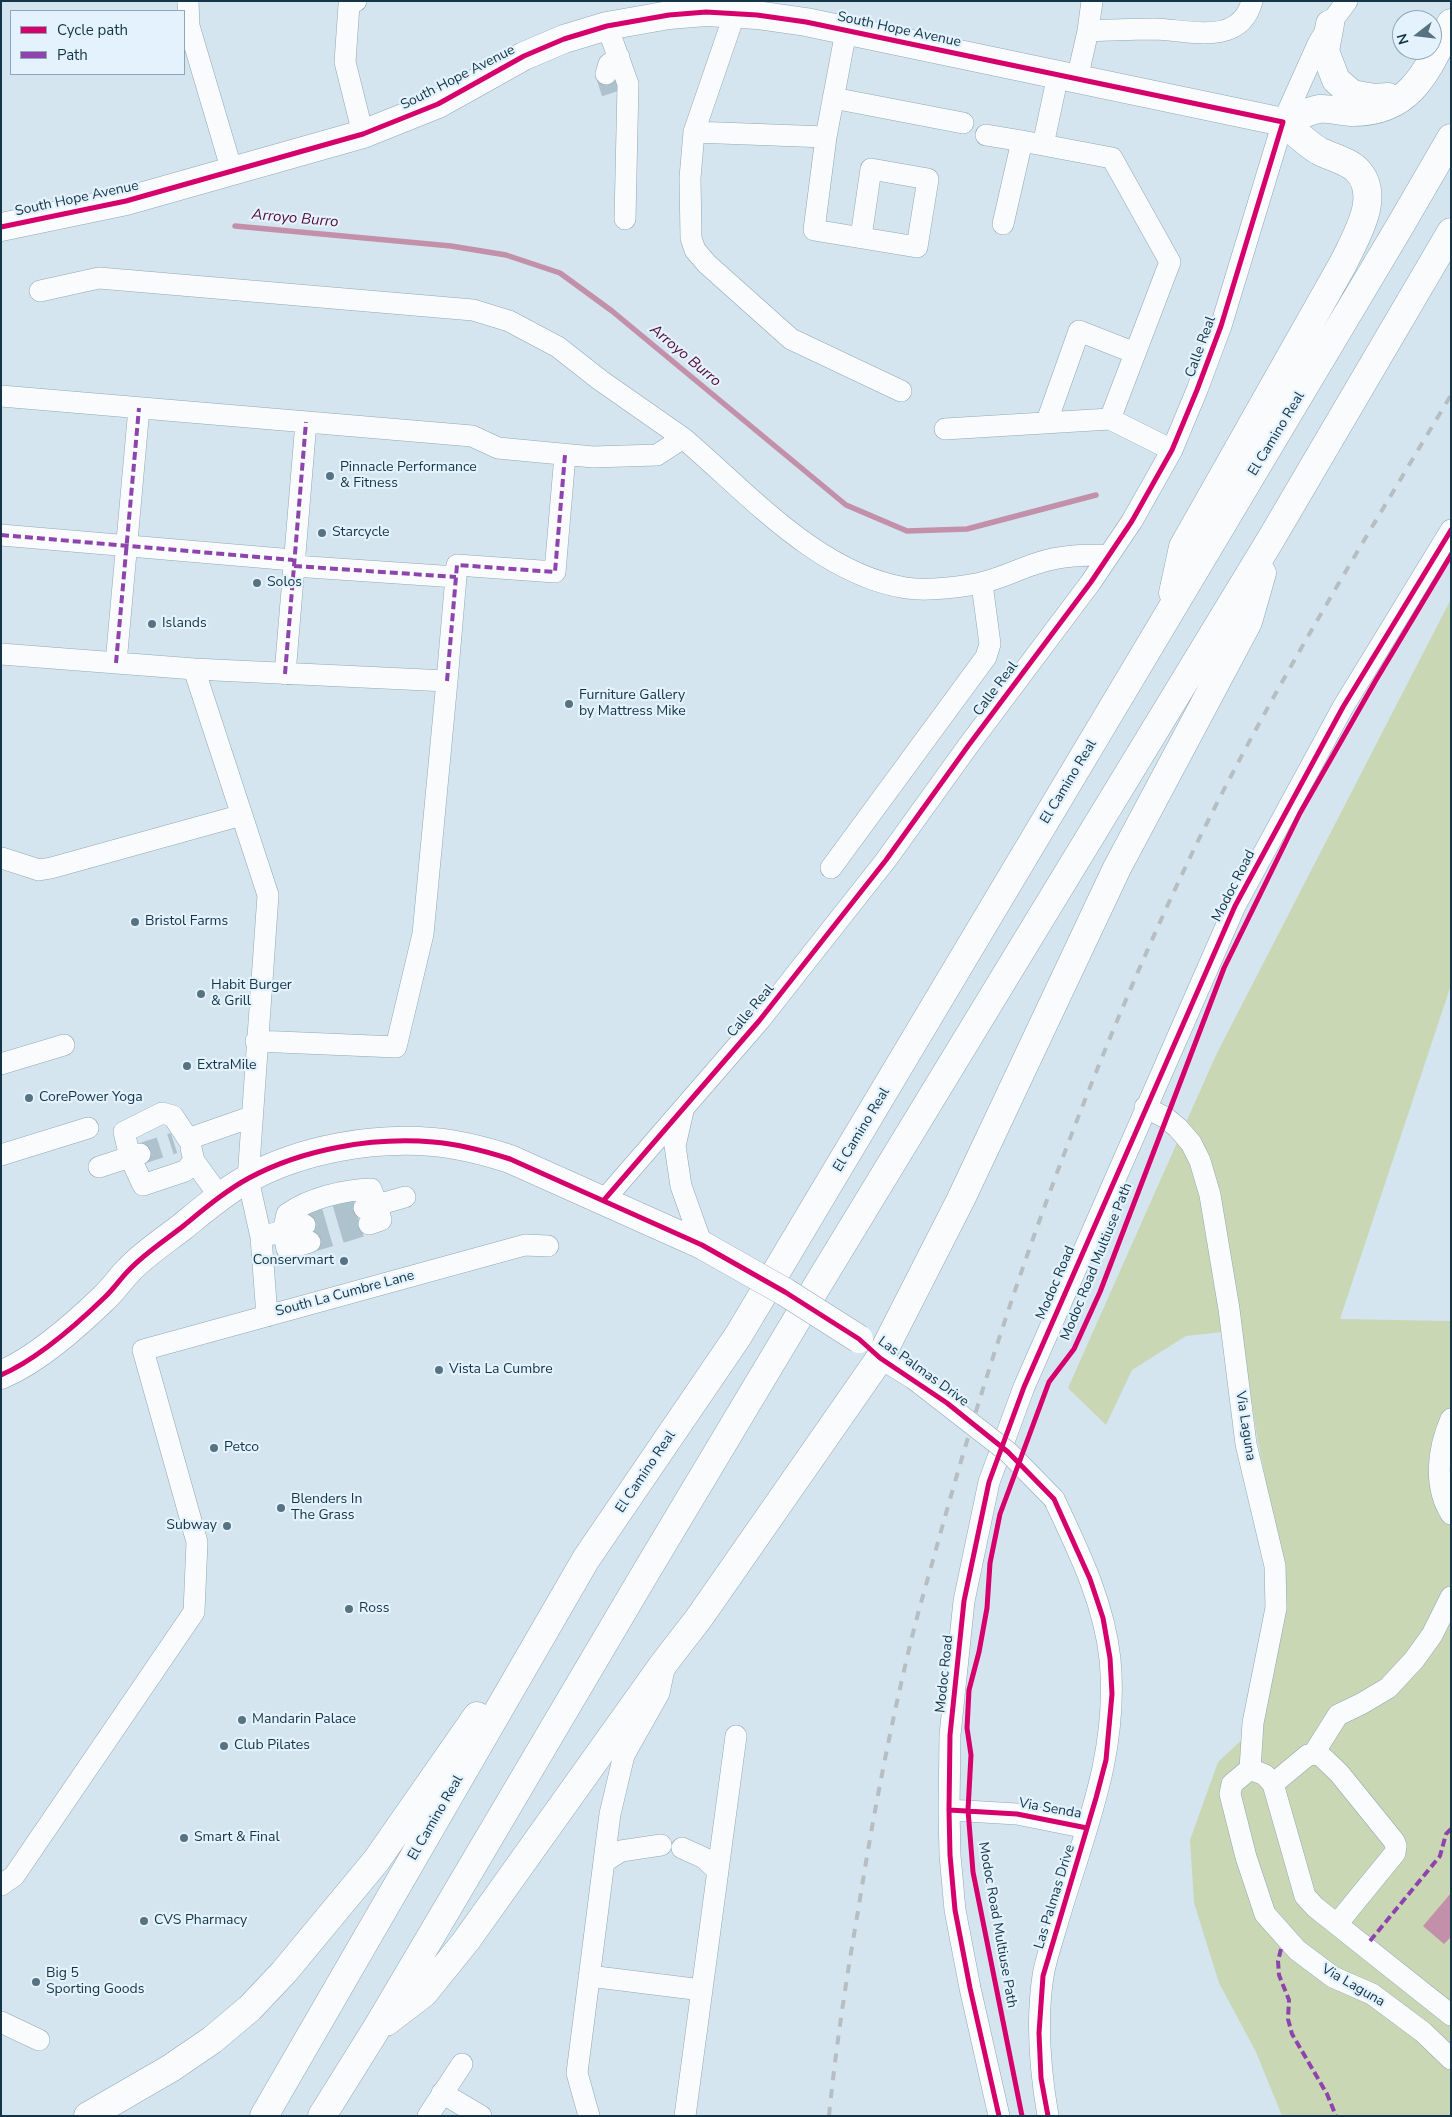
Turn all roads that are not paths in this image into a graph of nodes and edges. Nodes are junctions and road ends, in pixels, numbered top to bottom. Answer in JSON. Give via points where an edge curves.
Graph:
{"nodes":[{"id":1,"x":188,"y":1,"type":"edge"},
{"id":2,"x":1092,"y":1,"type":"edge"},
{"id":3,"x":1252,"y":1,"type":"edge"},
{"id":4,"x":1347,"y":1,"type":"edge"},
{"id":5,"x":350,"y":3,"type":"edge"},
{"id":6,"x":737,"y":7,"type":"edge"},
{"id":7,"x":1451,"y":23,"type":"edge"},
{"id":8,"x":1330,"y":24,"type":"junction"},
{"id":9,"x":607,"y":26,"type":"junction"},
{"id":10,"x":846,"y":31,"type":"junction"},
{"id":11,"x":1088,"y":31,"type":"junction"},
{"id":12,"x":619,"y":57,"type":"junction"},
{"id":13,"x":1067,"y":77,"type":"junction"},
{"id":14,"x":615,"y":89,"type":"junction"},
{"id":15,"x":1404,"y":97,"type":"junction"},
{"id":16,"x":833,"y":98,"type":"junction"},
{"id":17,"x":1283,"y":122,"type":"junction"},
{"id":18,"x":963,"y":123,"type":"dead end"},
{"id":19,"x":694,"y":132,"type":"junction"},
{"id":20,"x":363,"y":134,"type":"junction"},
{"id":21,"x":986,"y":134,"type":"dead end"},
{"id":22,"x":826,"y":137,"type":"junction"},
{"id":23,"x":1451,"y":138,"type":"edge"},
{"id":24,"x":1022,"y":141,"type":"junction"},
{"id":25,"x":1043,"y":145,"type":"junction"},
{"id":26,"x":232,"y":171,"type":"junction"},
{"id":27,"x":625,"y":219,"type":"dead end"},
{"id":28,"x":1003,"y":224,"type":"dead end"},
{"id":29,"x":1,"y":227,"type":"edge"},
{"id":30,"x":1451,"y":232,"type":"edge"},
{"id":31,"x":861,"y":238,"type":"dead end"},
{"id":32,"x":40,"y":291,"type":"dead end"},
{"id":33,"x":1135,"y":353,"type":"junction"},
{"id":34,"x":901,"y":391,"type":"dead end"},
{"id":35,"x":1,"y":396,"type":"edge"},
{"id":36,"x":139,"y":408,"type":"junction"},
{"id":37,"x":1110,"y":419,"type":"junction"},
{"id":38,"x":306,"y":422,"type":"junction"},
{"id":39,"x":1047,"y":422,"type":"junction"},
{"id":40,"x":945,"y":428,"type":"dead end"},
{"id":41,"x":683,"y":438,"type":"junction"},
{"id":42,"x":1172,"y":450,"type":"junction"},
{"id":43,"x":565,"y":455,"type":"junction"},
{"id":44,"x":1451,"y":530,"type":"edge"},
{"id":45,"x":1,"y":535,"type":"edge"},
{"id":46,"x":1271,"y":539,"type":"junction"},
{"id":47,"x":126,"y":546,"type":"junction"},
{"id":48,"x":1110,"y":555,"type":"junction"},
{"id":49,"x":294,"y":563,"type":"junction"},
{"id":50,"x":456,"y":577,"type":"junction"},
{"id":51,"x":982,"y":584,"type":"junction"},
{"id":52,"x":1169,"y":616,"type":"junction"},
{"id":53,"x":1,"y":654,"type":"edge"},
{"id":54,"x":116,"y":663,"type":"junction"},
{"id":55,"x":194,"y":669,"type":"junction"},
{"id":56,"x":285,"y":674,"type":"junction"},
{"id":57,"x":446,"y":681,"type":"junction"},
{"id":58,"x":242,"y":815,"type":"junction"},
{"id":59,"x":2,"y":858,"type":"dead end"},
{"id":60,"x":831,"y":868,"type":"dead end"},
{"id":61,"x":256,"y":1041,"type":"junction"},
{"id":62,"x":64,"y":1045,"type":"dead end"},
{"id":63,"x":1,"y":1064,"type":"edge"},
{"id":64,"x":684,"y":1106,"type":"junction"},
{"id":65,"x":1146,"y":1107,"type":"junction"},
{"id":66,"x":252,"y":1117,"type":"junction"},
{"id":67,"x":88,"y":1128,"type":"dead end"},
{"id":68,"x":181,"y":1141,"type":"junction"},
{"id":69,"x":1,"y":1155,"type":"edge"},
{"id":70,"x":135,"y":1156,"type":"junction"},
{"id":71,"x":194,"y":1160,"type":"junction"},
{"id":72,"x":99,"y":1167,"type":"dead end"},
{"id":73,"x":248,"y":1179,"type":"junction"},
{"id":74,"x":220,"y":1197,"type":"junction"},
{"id":75,"x":405,"y":1197,"type":"dead end"},
{"id":76,"x":604,"y":1200,"type":"junction"},
{"id":77,"x":283,"y":1231,"type":"junction"},
{"id":78,"x":307,"y":1234,"type":"tunnel mouth"},
{"id":79,"x":261,"y":1237,"type":"junction"},
{"id":80,"x":548,"y":1246,"type":"dead end"},
{"id":81,"x":702,"y":1246,"type":"junction"},
{"id":82,"x":267,"y":1316,"type":"junction"},
{"id":83,"x":880,"y":1358,"type":"junction"},
{"id":84,"x":1,"y":1375,"type":"edge"},
{"id":85,"x":1451,"y":1419,"type":"edge"},
{"id":86,"x":1451,"y":1514,"type":"edge"},
{"id":87,"x":586,"y":1559,"type":"junction"},
{"id":88,"x":1451,"y":1597,"type":"edge"},
{"id":89,"x":665,"y":1662,"type":"junction"},
{"id":90,"x":736,"y":1736,"type":"dead end"},
{"id":91,"x":1314,"y":1753,"type":"junction"},
{"id":92,"x":1250,"y":1769,"type":"junction"},
{"id":93,"x":1273,"y":1784,"type":"junction"},
{"id":94,"x":949,"y":1810,"type":"junction"},
{"id":95,"x":1087,"y":1828,"type":"junction"},
{"id":96,"x":661,"y":1845,"type":"dead end"},
{"id":97,"x":682,"y":1848,"type":"dead end"},
{"id":98,"x":604,"y":1862,"type":"junction"},
{"id":99,"x":718,"y":1871,"type":"junction"},
{"id":100,"x":1,"y":1884,"type":"edge"},
{"id":101,"x":1338,"y":1924,"type":"junction"},
{"id":102,"x":589,"y":1976,"type":"junction"},
{"id":103,"x":702,"y":1990,"type":"junction"},
{"id":104,"x":1451,"y":2016,"type":"edge"},
{"id":105,"x":1,"y":2022,"type":"edge"},
{"id":106,"x":375,"y":2031,"type":"junction"},
{"id":107,"x":39,"y":2040,"type":"dead end"},
{"id":108,"x":1451,"y":2059,"type":"edge"},
{"id":109,"x":462,"y":2064,"type":"dead end"},
{"id":110,"x":442,"y":2093,"type":"junction"},
{"id":111,"x":88,"y":2116,"type":"edge"},
{"id":112,"x":264,"y":2116,"type":"edge"},
{"id":113,"x":322,"y":2116,"type":"edge"},
{"id":114,"x":428,"y":2116,"type":"edge"},
{"id":115,"x":481,"y":2116,"type":"edge"},
{"id":116,"x":589,"y":2116,"type":"edge"},
{"id":117,"x":685,"y":2116,"type":"edge"},
{"id":118,"x":999,"y":2116,"type":"edge"},
{"id":119,"x":1048,"y":2116,"type":"edge"}],
"edges":[{"from":1,"to":26,"type":"street","via":[[189,26]]},
{"from":2,"to":11,"type":"street"},
{"from":3,"to":11,"type":"street","via":[[1244,20],[1222,32],[1195,34],[1130,28]]},
{"from":4,"to":8,"type":"street","name":"Calle Real"},
{"from":5,"to":20,"type":"street","via":[[345,62]]},
{"from":6,"to":9,"type":"main road","name":"South Hope Avenue"},
{"from":6,"to":10,"type":"main road","name":"South Hope Avenue"},
{"from":6,"to":19,"type":"street"},
{"from":7,"to":15,"type":"main road","via":[[1425,75]]},
{"from":8,"to":15,"type":"main road","via":[[1325,51],[1336,80],[1352,94],[1375,98]]},
{"from":8,"to":17,"type":"street","name":"Calle Real"},
{"from":9,"to":12,"type":"street"},
{"from":9,"to":20,"type":"main road","name":"South Hope Avenue","via":[[524,56],[438,104]]},
{"from":10,"to":13,"type":"main road","name":"South Hope Avenue"},
{"from":10,"to":16,"type":"street"},
{"from":11,"to":13,"type":"street"},
{"from":12,"to":14,"type":"street","via":[[609,64]]},
{"from":12,"to":14,"type":"street","via":[[628,84]]},
{"from":13,"to":17,"type":"main road","name":"South Hope Avenue"},
{"from":13,"to":25,"type":"street"},
{"from":14,"to":27,"type":"street"},
{"from":15,"to":17,"type":"main road","via":[[1380,109],[1354,112],[1319,109]]},
{"from":16,"to":18,"type":"street"},
{"from":16,"to":22,"type":"street"},
{"from":17,"to":42,"type":"street","name":"Calle Real","via":[[1221,326]]},
{"from":17,"to":52,"type":"main road","via":[[1318,150],[1356,169],[1366,182],[1369,200],[1344,262],[1183,547]]},
{"from":19,"to":22,"type":"street"},
{"from":19,"to":34,"type":"street","via":[[690,178],[691,238],[695,250],[791,338]]},
{"from":20,"to":26,"type":"main road","name":"South Hope Avenue"},
{"from":21,"to":24,"type":"street"},
{"from":22,"to":31,"type":"street","via":[[814,230]]},
{"from":23,"to":52,"type":"main road","name":"El Camino Real"},
{"from":24,"to":25,"type":"street"},
{"from":24,"to":28,"type":"street"},
{"from":25,"to":33,"type":"street","via":[[1112,158],[1170,262]]},
{"from":26,"to":29,"type":"main road","name":"South Hope Avenue","via":[[119,202]]},
{"from":30,"to":46,"type":"main road"},
{"from":32,"to":41,"type":"street","via":[[99,278],[473,310],[509,321],[558,347]]},
{"from":33,"to":37,"type":"street"},
{"from":33,"to":39,"type":"street","via":[[1079,332]]},
{"from":35,"to":36,"type":"street"},
{"from":36,"to":38,"type":"street"},
{"from":36,"to":47,"type":"street"},
{"from":37,"to":39,"type":"street"},
{"from":37,"to":42,"type":"street"},
{"from":38,"to":43,"type":"street","via":[[472,436],[498,448]]},
{"from":38,"to":49,"type":"street"},
{"from":39,"to":40,"type":"street"},
{"from":41,"to":43,"type":"street","via":[[658,455]]},
{"from":41,"to":51,"type":"street","via":[[768,513],[819,552],[851,570],[908,588]]},
{"from":42,"to":48,"type":"street","name":"Calle Real"},
{"from":43,"to":50,"type":"street","via":[[554,572],[456,566]]},
{"from":44,"to":65,"type":"street","name":"Modoc Road","via":[[1343,706],[1235,906]]},
{"from":45,"to":47,"type":"street"},
{"from":46,"to":83,"type":"main road","via":[[1248,622],[1117,868],[961,1199]]},
{"from":46,"to":106,"type":"main road","via":[[817,1286]]},
{"from":47,"to":49,"type":"street"},
{"from":47,"to":54,"type":"street"},
{"from":48,"to":51,"type":"street","via":[[1079,555],[1040,562]]},
{"from":48,"to":64,"type":"street","name":"Calle Real","via":[[886,860],[759,1021]]},
{"from":49,"to":50,"type":"street"},
{"from":49,"to":56,"type":"street"},
{"from":50,"to":57,"type":"street"},
{"from":51,"to":60,"type":"street","via":[[990,644],[986,657]]},
{"from":52,"to":87,"type":"main road","name":"El Camino Real","via":[[738,1336]]},
{"from":53,"to":54,"type":"street"},
{"from":54,"to":55,"type":"street"},
{"from":55,"to":56,"type":"street"},
{"from":55,"to":58,"type":"street"},
{"from":56,"to":57,"type":"street"},
{"from":57,"to":61,"type":"street","via":[[422,934],[396,1048]]},
{"from":58,"to":59,"type":"street","via":[[51,868],[39,870]]},
{"from":58,"to":61,"type":"street","via":[[268,895]]},
{"from":61,"to":66,"type":"street"},
{"from":62,"to":63,"type":"street"},
{"from":64,"to":76,"type":"street","name":"Calle Real"},
{"from":64,"to":81,"type":"street","via":[[675,1146],[681,1186]]},
{"from":65,"to":92,"type":"street","name":"Via Laguna","via":[[1166,1118],[1191,1143],[1210,1195],[1246,1444],[1275,1566],[1276,1608],[1253,1723]]},
{"from":65,"to":94,"type":"street","name":"Modoc Road","via":[[1024,1387],[989,1482],[964,1600],[950,1735]]},
{"from":66,"to":68,"type":"street"},
{"from":66,"to":73,"type":"street"},
{"from":67,"to":69,"type":"street"},
{"from":68,"to":70,"type":"street","via":[[173,1116],[162,1113],[124,1132]]},
{"from":68,"to":71,"type":"street"},
{"from":70,"to":71,"type":"street","via":[[142,1185],[185,1171]]},
{"from":70,"to":72,"type":"street"},
{"from":71,"to":74,"type":"street"},
{"from":73,"to":74,"type":"main road","name":"Las Palmas Drive"},
{"from":73,"to":76,"type":"main road","name":"Las Palmas Drive","via":[[269,1168],[340,1148],[376,1142],[434,1142],[478,1149],[510,1159]]},
{"from":73,"to":79,"type":"street"},
{"from":74,"to":84,"type":"main road","name":"Las Palmas Drive","via":[[129,1269],[105,1298],[39,1354]]},
{"from":75,"to":77,"type":"street","via":[[370,1212],[371,1189],[313,1201],[297,1206],[287,1214]]},
{"from":76,"to":81,"type":"main road","name":"Las Palmas Drive"},
{"from":77,"to":78,"type":"street","via":[[288,1249]]},
{"from":77,"to":79,"type":"street"},
{"from":79,"to":82,"type":"street"},
{"from":80,"to":82,"type":"street","name":"South La Cumbre Lane","via":[[525,1245]]},
{"from":81,"to":83,"type":"main road","name":"Las Palmas Drive","bridge":true,"via":[[785,1292],[859,1339]]},
{"from":82,"to":100,"type":"street","name":"South La Cumbre Lane","via":[[143,1350],[196,1542],[194,1612],[14,1876]]},
{"from":83,"to":89,"type":"main road"},
{"from":83,"to":95,"type":"street","name":"Las Palmas Drive","bridge":true,"via":[[914,1379],[1008,1452],[1054,1499],[1090,1579],[1103,1618],[1110,1658],[1111,1720],[1106,1760]]},
{"from":85,"to":86,"type":"street","via":[[1443,1438],[1440,1461],[1443,1501]]},
{"from":87,"to":111,"type":"main road","via":[[376,1861],[284,1972],[250,2008],[212,2040]]},
{"from":87,"to":112,"type":"main road","name":"El Camino Real"},
{"from":88,"to":91,"type":"street","via":[[1432,1635],[1414,1660],[1388,1688],[1338,1715]]},
{"from":89,"to":98,"type":"street","via":[[659,1693],[624,1755],[610,1814]]},
{"from":89,"to":106,"type":"main road","via":[[466,1941],[424,1993]]},
{"from":90,"to":99,"type":"street"},
{"from":91,"to":93,"type":"street","via":[[1308,1754]]},
{"from":91,"to":101,"type":"street","via":[[1320,1754],[1339,1773],[1396,1846],[1396,1853]]},
{"from":92,"to":93,"type":"street","via":[[1265,1775]]},
{"from":92,"to":108,"type":"street","name":"Via Laguna","via":[[1232,1784],[1230,1794],[1246,1858],[1266,1914],[1297,1950],[1333,1977],[1372,1994],[1423,2032]]},
{"from":93,"to":101,"type":"street","via":[[1305,1896]]},
{"from":94,"to":95,"type":"street","name":"Via Senda","via":[[1017,1814]]},
{"from":94,"to":118,"type":"street","name":"Modoc Road","via":[[955,1910]]},
{"from":95,"to":119,"type":"street","name":"Las Palmas Drive","via":[[1043,1976],[1039,2033],[1041,2078]]},
{"from":96,"to":98,"type":"street","via":[[621,1851]]},
{"from":97,"to":99,"type":"street","via":[[704,1858]]},
{"from":98,"to":102,"type":"street"},
{"from":99,"to":103,"type":"street"},
{"from":101,"to":104,"type":"street"},
{"from":102,"to":103,"type":"street"},
{"from":102,"to":116,"type":"street","via":[[577,2073]]},
{"from":103,"to":117,"type":"street"},
{"from":105,"to":107,"type":"street"},
{"from":106,"to":113,"type":"main road"},
{"from":109,"to":110,"type":"street"},
{"from":110,"to":114,"type":"street"},
{"from":110,"to":115,"type":"street"}]}
